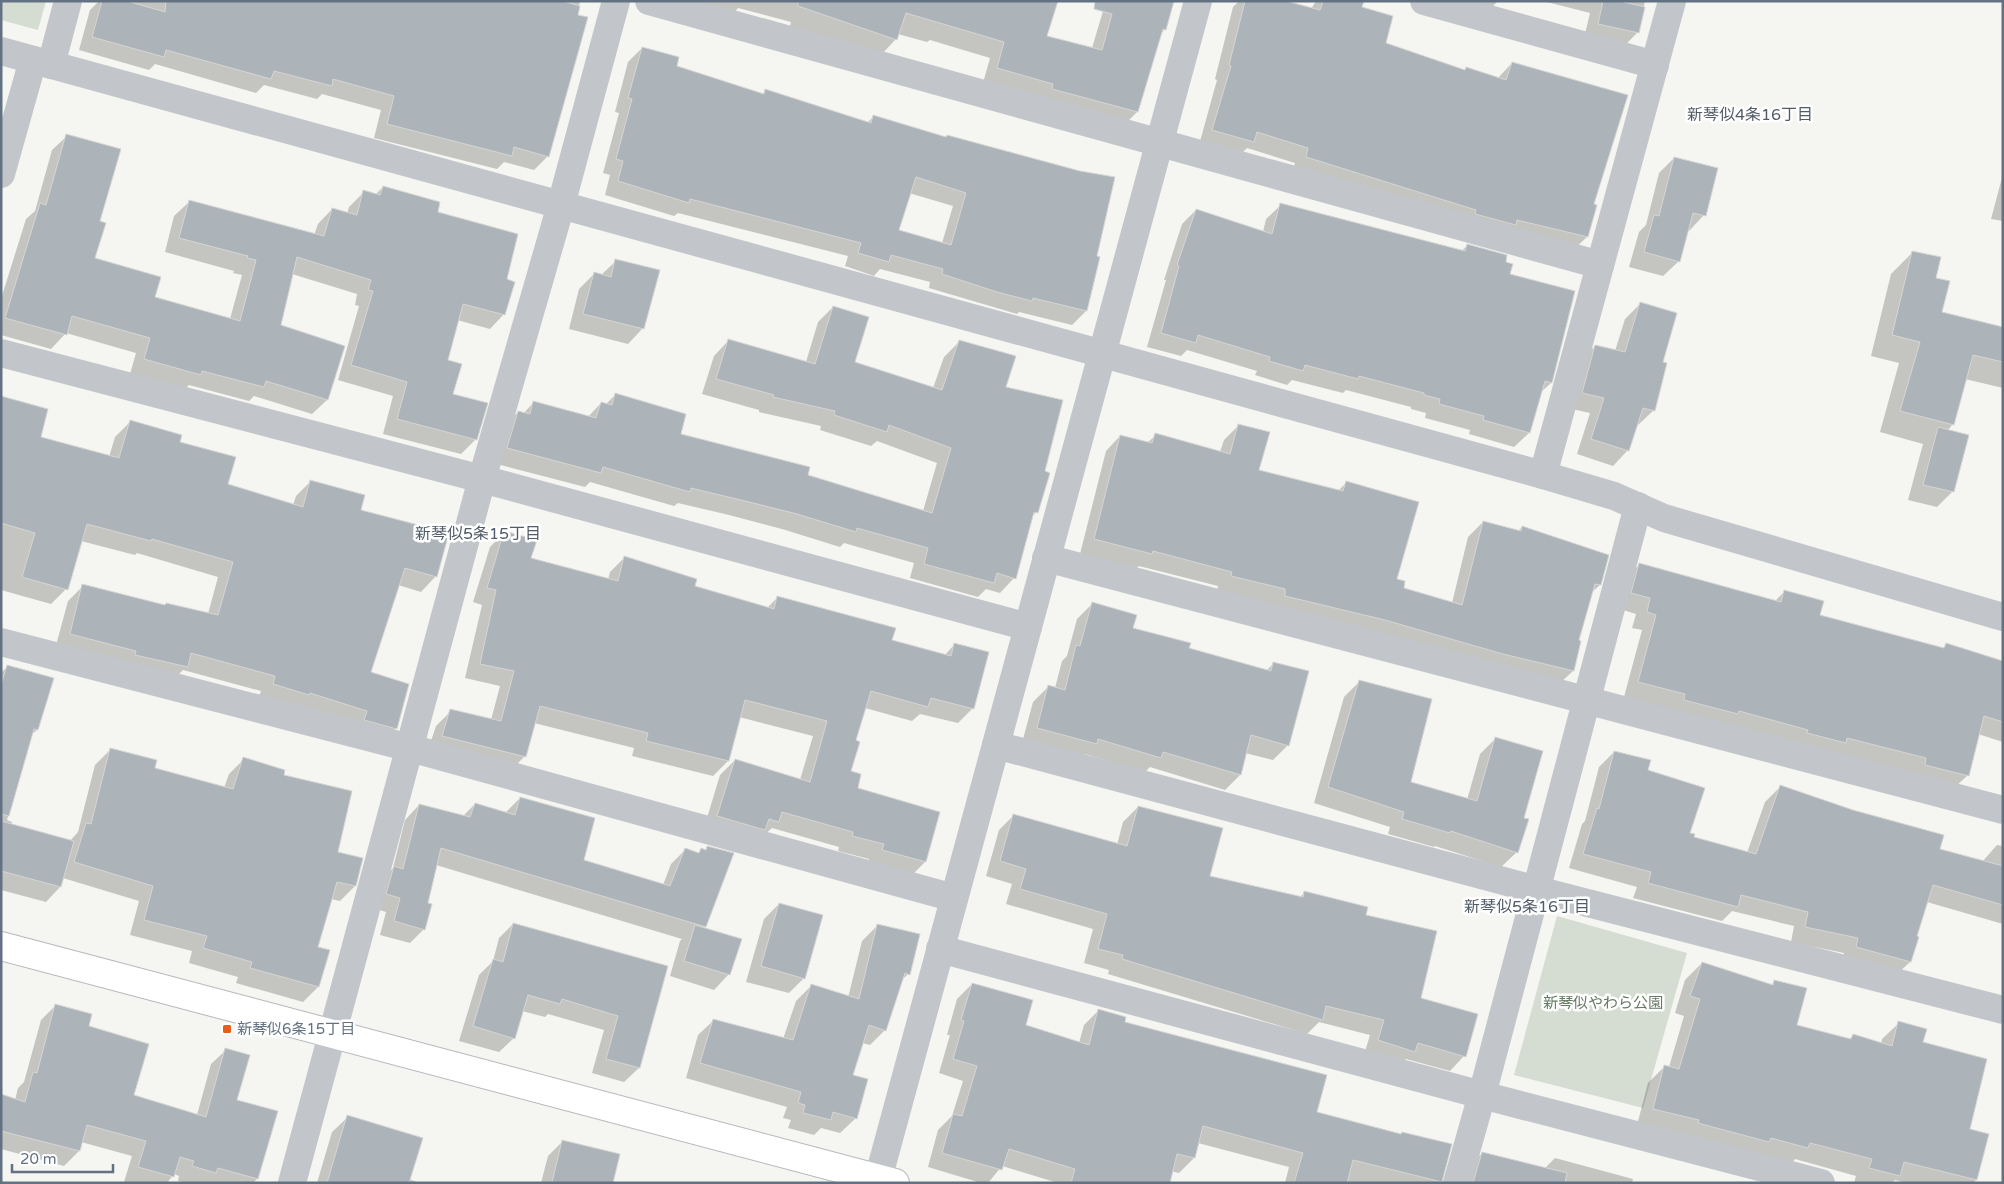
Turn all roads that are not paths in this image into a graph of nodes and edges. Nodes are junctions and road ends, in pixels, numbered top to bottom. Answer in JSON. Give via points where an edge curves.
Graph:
{"nodes":[{"id":1,"x":68,"y":1,"type":"edge"},
{"id":2,"x":616,"y":1,"type":"edge"},
{"id":3,"x":649,"y":1,"type":"edge"},
{"id":4,"x":1198,"y":1,"type":"edge"},
{"id":5,"x":1424,"y":1,"type":"edge"},
{"id":6,"x":1672,"y":1,"type":"edge"},
{"id":7,"x":1,"y":51,"type":"edge"},
{"id":8,"x":42,"y":62,"type":"junction"},
{"id":9,"x":1654,"y":65,"type":"junction"},
{"id":10,"x":1159,"y":144,"type":"junction"},
{"id":11,"x":1,"y":174,"type":"edge"},
{"id":12,"x":560,"y":205,"type":"junction"},
{"id":13,"x":1600,"y":265,"type":"junction"},
{"id":14,"x":1,"y":353,"type":"edge"},
{"id":15,"x":1102,"y":354,"type":"junction"},
{"id":16,"x":1543,"y":475,"type":"junction"},
{"id":17,"x":482,"y":479,"type":"junction"},
{"id":18,"x":1638,"y":506,"type":"junction"},
{"id":19,"x":1046,"y":558,"type":"junction"},
{"id":20,"x":2003,"y":617,"type":"edge"},
{"id":21,"x":1028,"y":626,"type":"junction"},
{"id":22,"x":1,"y":642,"type":"edge"},
{"id":23,"x":1587,"y":701,"type":"junction"},
{"id":24,"x":996,"y":745,"type":"junction"},
{"id":25,"x":410,"y":748,"type":"junction"},
{"id":26,"x":2003,"y":810,"type":"edge"},
{"id":27,"x":1537,"y":890,"type":"junction"},
{"id":28,"x":954,"y":898,"type":"junction"},
{"id":29,"x":1,"y":946,"type":"edge"},
{"id":30,"x":940,"y":949,"type":"junction"},
{"id":31,"x":2003,"y":1010,"type":"edge"},
{"id":32,"x":334,"y":1034,"type":"junction"},
{"id":33,"x":1482,"y":1095,"type":"junction"},
{"id":34,"x":883,"y":1181,"type":"edge"},
{"id":35,"x":292,"y":1183,"type":"edge"},
{"id":36,"x":1457,"y":1183,"type":"edge"},
{"id":37,"x":1821,"y":1183,"type":"edge"}],
"edges":[{"from":1,"to":8,"type":"street"},
{"from":2,"to":12,"type":"street"},
{"from":3,"to":10,"type":"street"},
{"from":4,"to":10,"type":"street"},
{"from":5,"to":9,"type":"street"},
{"from":6,"to":9,"type":"street"},
{"from":7,"to":8,"type":"street"},
{"from":8,"to":11,"type":"street"},
{"from":8,"to":12,"type":"street"},
{"from":9,"to":13,"type":"street"},
{"from":10,"to":13,"type":"street"},
{"from":10,"to":15,"type":"street"},
{"from":12,"to":15,"type":"street"},
{"from":12,"to":17,"type":"street"},
{"from":13,"to":16,"type":"street"},
{"from":14,"to":17,"type":"street"},
{"from":15,"to":16,"type":"street"},
{"from":15,"to":19,"type":"street"},
{"from":16,"to":18,"type":"street"},
{"from":17,"to":21,"type":"street"},
{"from":17,"to":25,"type":"street"},
{"from":18,"to":20,"type":"street","via":[[1664,518]]},
{"from":18,"to":23,"type":"street"},
{"from":19,"to":21,"type":"street"},
{"from":19,"to":23,"type":"street"},
{"from":21,"to":24,"type":"street"},
{"from":22,"to":25,"type":"street"},
{"from":23,"to":26,"type":"street"},
{"from":23,"to":27,"type":"street"},
{"from":24,"to":27,"type":"street"},
{"from":24,"to":28,"type":"street"},
{"from":25,"to":28,"type":"street"},
{"from":25,"to":32,"type":"street"},
{"from":27,"to":31,"type":"street"},
{"from":27,"to":33,"type":"street"},
{"from":28,"to":30,"type":"street"},
{"from":29,"to":32,"type":"street"},
{"from":30,"to":33,"type":"street"},
{"from":30,"to":34,"type":"street"},
{"from":32,"to":34,"type":"street"},
{"from":32,"to":35,"type":"street"},
{"from":33,"to":36,"type":"street"},
{"from":33,"to":37,"type":"street"}]}
